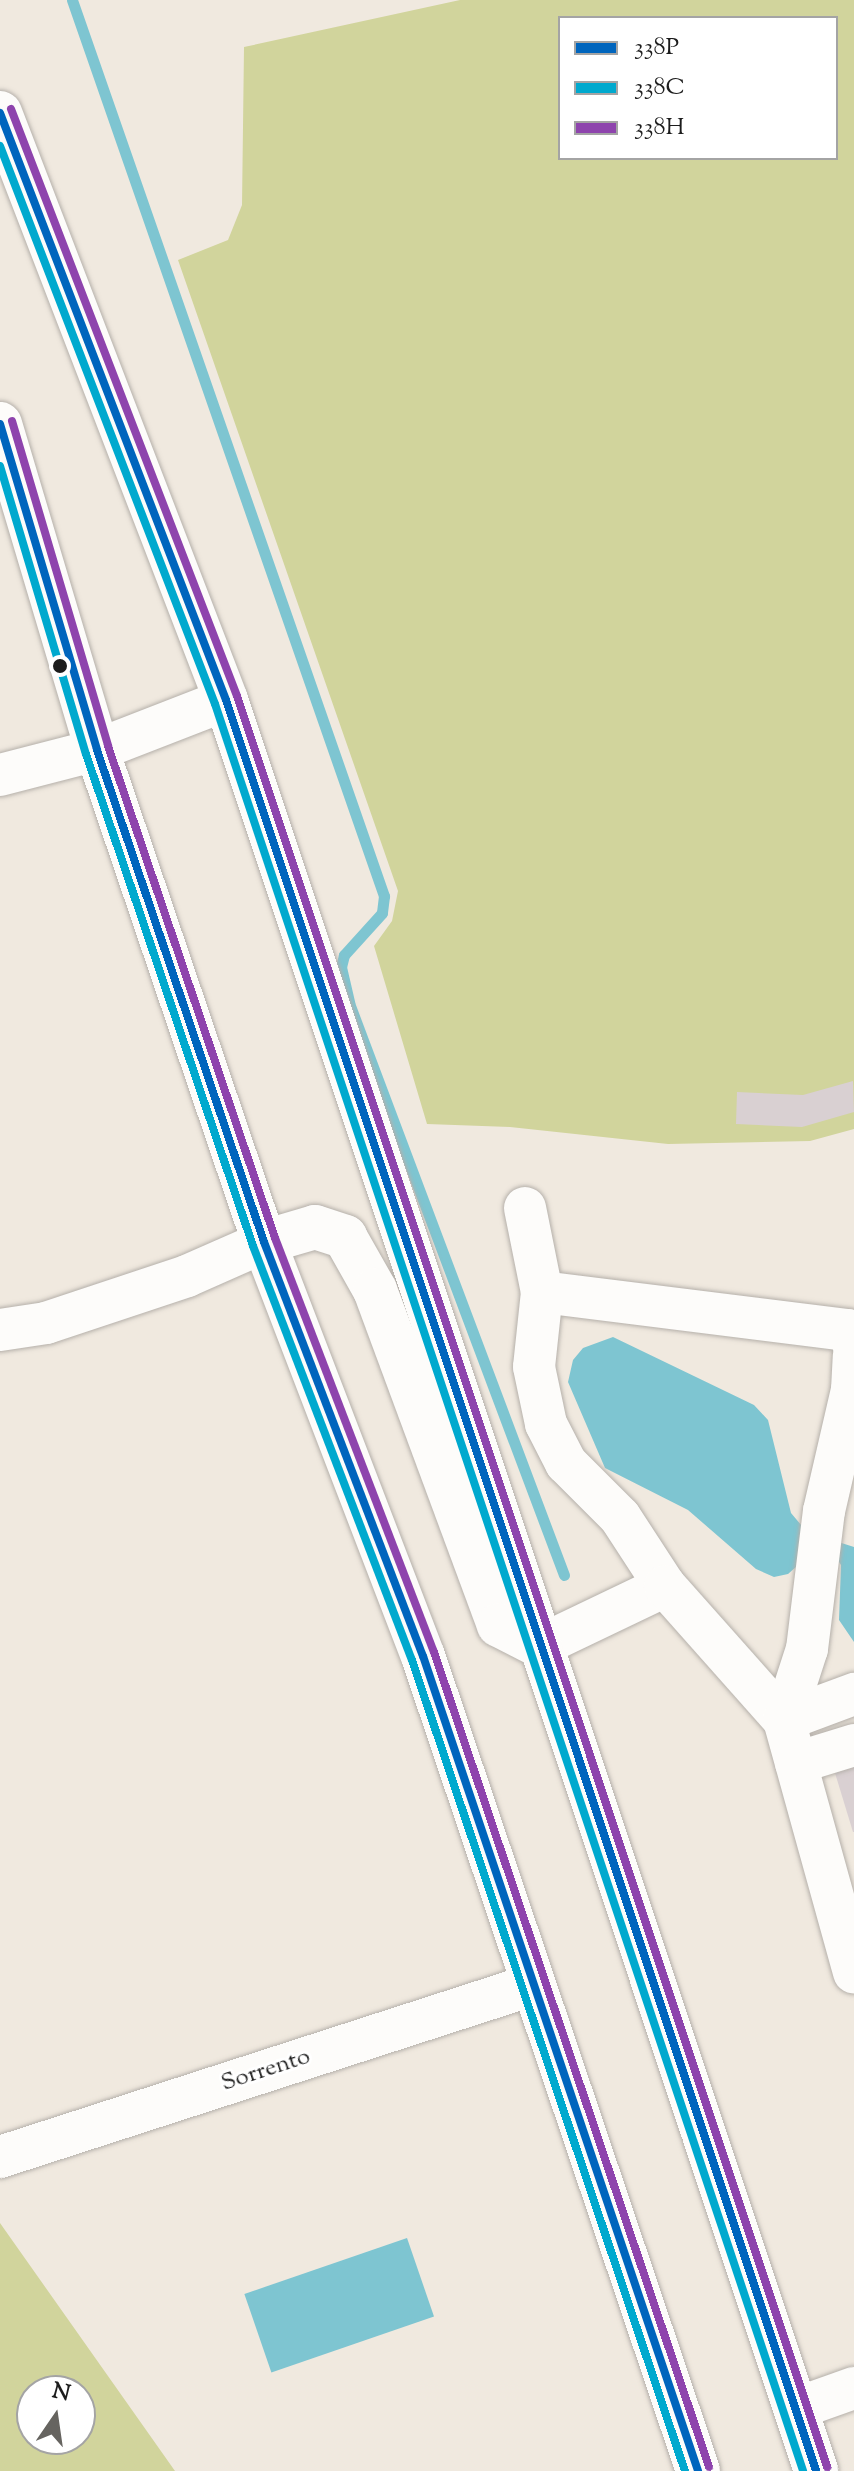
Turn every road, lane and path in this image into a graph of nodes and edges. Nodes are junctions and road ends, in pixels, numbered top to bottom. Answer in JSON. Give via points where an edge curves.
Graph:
{"nodes":[{"id":1,"x":0,"y":113,"type":"edge"},
{"id":2,"x":0,"y":424,"type":"edge"},
{"id":3,"x":226,"y":700,"type":"junction"},
{"id":4,"x":80,"y":756,"type":"junction"},
{"id":5,"x":0,"y":775,"type":"edge"},
{"id":6,"x":525,"y":1208,"type":"dead end"},
{"id":7,"x":264,"y":1242,"type":"junction"},
{"id":8,"x":542,"y":1292,"type":"junction"},
{"id":9,"x":0,"y":1330,"type":"edge"},
{"id":10,"x":854,"y":1346,"type":"edge"},
{"id":11,"x":854,"y":1356,"type":"edge"},
{"id":12,"x":665,"y":1586,"type":"junction"},
{"id":13,"x":540,"y":1646,"type":"junction"},
{"id":14,"x":854,"y":1694,"type":"edge"},
{"id":15,"x":784,"y":1720,"type":"junction"},
{"id":16,"x":854,"y":1745,"type":"edge"},
{"id":17,"x":796,"y":1763,"type":"junction"},
{"id":18,"x":854,"y":1972,"type":"edge"},
{"id":19,"x":532,"y":1985,"type":"junction"},
{"id":20,"x":0,"y":2157,"type":"edge"},
{"id":21,"x":854,"y":2388,"type":"edge"},
{"id":22,"x":795,"y":2409,"type":"junction"},
{"id":23,"x":698,"y":2471,"type":"edge"},
{"id":24,"x":816,"y":2471,"type":"edge"}],
"edges":[{"from":1,"to":3,"type":"main road"},
{"from":2,"to":4,"type":"main road"},
{"from":3,"to":4,"type":"street"},
{"from":3,"to":13,"type":"main road"},
{"from":4,"to":5,"type":"street"},
{"from":4,"to":7,"type":"main road"},
{"from":6,"to":8,"type":"street"},
{"from":7,"to":9,"type":"street","via":[[187,1276],[46,1323]]},
{"from":7,"to":13,"type":"main road","via":[[315,1227],[345,1237],[375,1290],[499,1625]]},
{"from":7,"to":19,"type":"main road","via":[[423,1656]]},
{"from":8,"to":10,"type":"street","via":[[848,1330]]},
{"from":8,"to":12,"type":"street","via":[[534,1367],[546,1424],[566,1463],[620,1517]]},
{"from":11,"to":15,"type":"street","via":[[852,1390],[824,1511],[807,1649]]},
{"from":12,"to":13,"type":"street"},
{"from":12,"to":15,"type":"street"},
{"from":13,"to":22,"type":"main road"},
{"from":14,"to":15,"type":"street"},
{"from":15,"to":17,"type":"street"},
{"from":16,"to":17,"type":"street"},
{"from":17,"to":18,"type":"street"},
{"from":19,"to":20,"type":"street","name":"Sorrento"},
{"from":19,"to":23,"type":"main road"},
{"from":21,"to":22,"type":"street"},
{"from":22,"to":24,"type":"main road"}]}
